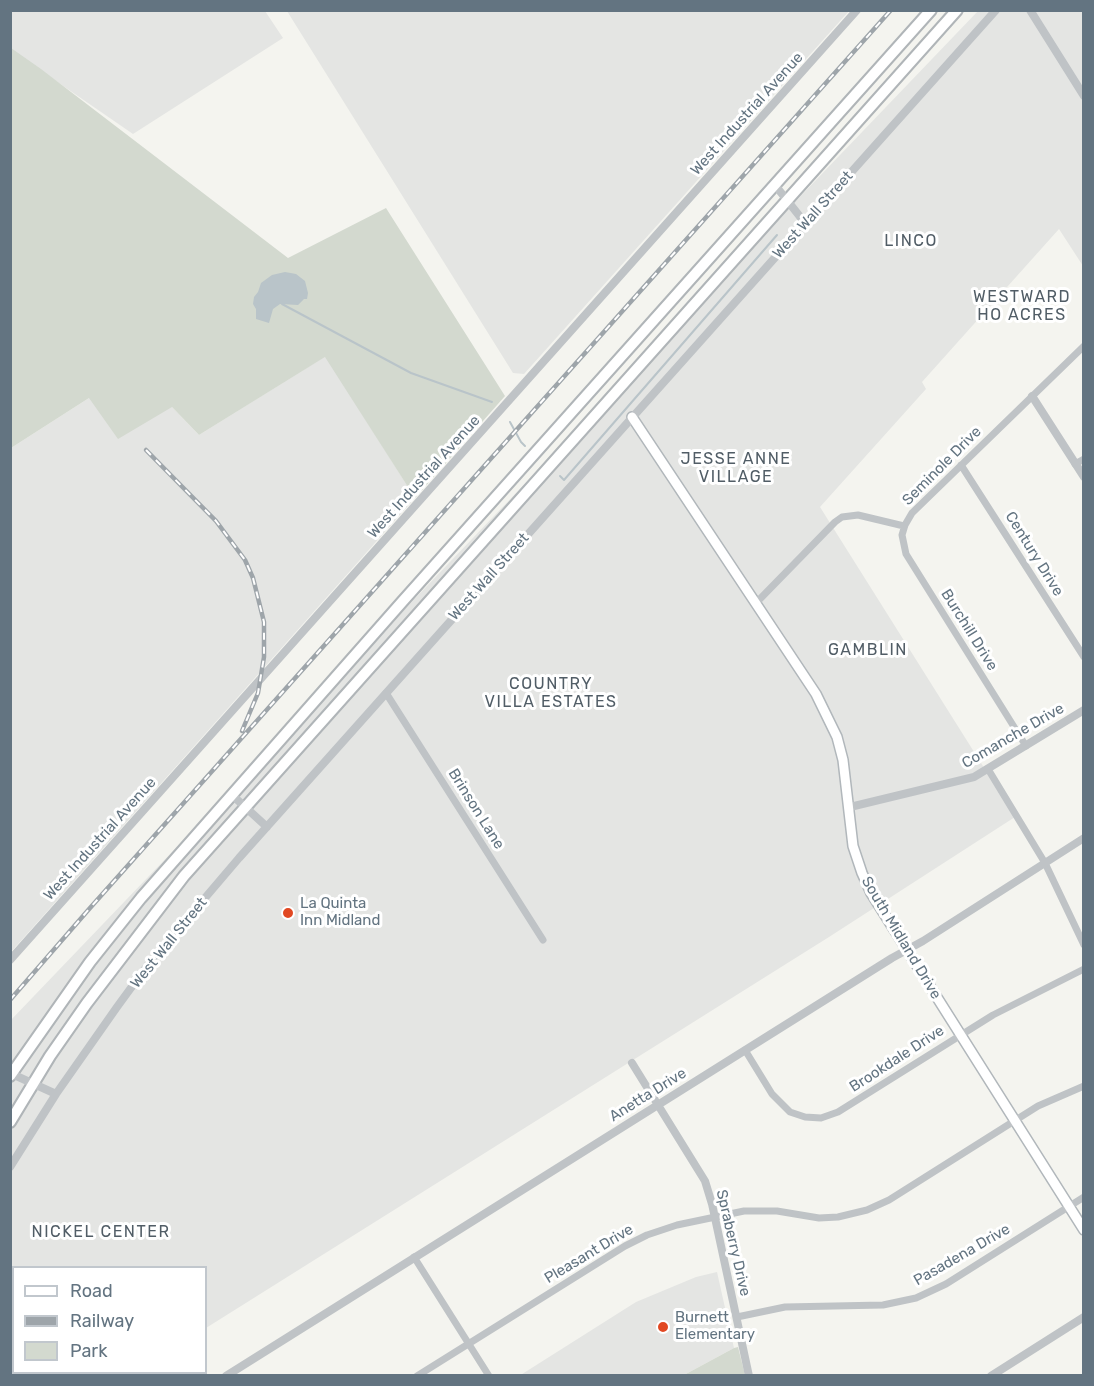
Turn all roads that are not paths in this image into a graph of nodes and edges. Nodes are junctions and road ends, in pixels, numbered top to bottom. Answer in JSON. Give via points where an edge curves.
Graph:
{"nodes":[{"id":1,"x":856,"y":10,"type":"edge"},
{"id":2,"x":931,"y":10,"type":"edge"},
{"id":3,"x":957,"y":10,"type":"edge"},
{"id":4,"x":996,"y":10,"type":"edge"},
{"id":5,"x":1030,"y":10,"type":"edge"},
{"id":6,"x":1083,"y":96,"type":"edge"},
{"id":7,"x":774,"y":185,"type":"junction"},
{"id":8,"x":787,"y":201,"type":"junction"},
{"id":9,"x":805,"y":224,"type":"junction"},
{"id":10,"x":1083,"y":346,"type":"edge"},
{"id":11,"x":1032,"y":396,"type":"junction"},
{"id":12,"x":632,"y":417,"type":"junction"},
{"id":13,"x":1083,"y":459,"type":"edge"},
{"id":14,"x":1075,"y":464,"type":"junction"},
{"id":15,"x":962,"y":465,"type":"junction"},
{"id":16,"x":1083,"y":477,"type":"edge"},
{"id":17,"x":904,"y":526,"type":"junction"},
{"id":18,"x":756,"y":603,"type":"junction"},
{"id":19,"x":1083,"y":657,"type":"edge"},
{"id":20,"x":386,"y":693,"type":"junction"},
{"id":21,"x":1083,"y":710,"type":"edge"},
{"id":22,"x":1026,"y":746,"type":"junction"},
{"id":23,"x":988,"y":769,"type":"junction"},
{"id":24,"x":232,"y":795,"type":"junction"},
{"id":25,"x":245,"y":807,"type":"junction"},
{"id":26,"x":849,"y":807,"type":"junction"},
{"id":27,"x":267,"y":827,"type":"junction"},
{"id":28,"x":1083,"y":838,"type":"edge"},
{"id":29,"x":1045,"y":862,"type":"junction"},
{"id":30,"x":543,"y":940,"type":"dead end"},
{"id":31,"x":1083,"y":945,"type":"edge"},
{"id":32,"x":906,"y":950,"type":"junction"},
{"id":33,"x":10,"y":960,"type":"edge"},
{"id":34,"x":1083,"y":969,"type":"edge"},
{"id":35,"x":960,"y":1035,"type":"junction"},
{"id":36,"x":745,"y":1050,"type":"junction"},
{"id":37,"x":632,"y":1063,"type":"dead end"},
{"id":38,"x":11,"y":1074,"type":"edge"},
{"id":39,"x":33,"y":1084,"type":"junction"},
{"id":40,"x":1083,"y":1086,"type":"edge"},
{"id":41,"x":56,"y":1094,"type":"junction"},
{"id":42,"x":658,"y":1104,"type":"junction"},
{"id":43,"x":1014,"y":1120,"type":"junction"},
{"id":44,"x":10,"y":1122,"type":"edge"},
{"id":45,"x":10,"y":1167,"type":"edge"},
{"id":46,"x":1083,"y":1197,"type":"edge"},
{"id":47,"x":1069,"y":1206,"type":"junction"},
{"id":48,"x":715,"y":1217,"type":"junction"},
{"id":49,"x":1083,"y":1230,"type":"edge"},
{"id":50,"x":414,"y":1257,"type":"junction"},
{"id":51,"x":736,"y":1317,"type":"junction"},
{"id":52,"x":1083,"y":1317,"type":"edge"},
{"id":53,"x":468,"y":1343,"type":"junction"},
{"id":54,"x":229,"y":1375,"type":"edge"},
{"id":55,"x":417,"y":1376,"type":"edge"},
{"id":56,"x":489,"y":1376,"type":"edge"},
{"id":57,"x":749,"y":1376,"type":"edge"},
{"id":58,"x":991,"y":1376,"type":"edge"}],
"edges":[{"from":1,"to":33,"type":"street","name":"West Industrial Avenue"},
{"from":2,"to":7,"type":"main road"},
{"from":3,"to":8,"type":"main road","name":"West Wall Street"},
{"from":4,"to":9,"type":"street","name":"West Wall Street"},
{"from":5,"to":6,"type":"street"},
{"from":7,"to":8,"type":"street"},
{"from":7,"to":24,"type":"main road"},
{"from":8,"to":9,"type":"street"},
{"from":8,"to":25,"type":"main road","name":"West Wall Street"},
{"from":9,"to":12,"type":"street","name":"West Wall Street"},
{"from":10,"to":11,"type":"street","name":"Seminole Drive"},
{"from":11,"to":14,"type":"street"},
{"from":11,"to":15,"type":"street","name":"Seminole Drive"},
{"from":12,"to":18,"type":"main road","name":"South Midland Drive"},
{"from":12,"to":20,"type":"street","name":"West Wall Street"},
{"from":13,"to":14,"type":"street"},
{"from":14,"to":16,"type":"street"},
{"from":15,"to":17,"type":"street","name":"Seminole Drive","via":[[912,513]]},
{"from":15,"to":19,"type":"street","name":"Century Drive"},
{"from":17,"to":18,"type":"street","name":"Seminole Drive","via":[[858,514],[842,517]]},
{"from":17,"to":22,"type":"street","name":"Burchill Drive","via":[[902,543],[906,554]]},
{"from":18,"to":26,"type":"main road","name":"South Midland Drive","via":[[828,716],[843,760]]},
{"from":20,"to":27,"type":"street","name":"West Wall Street"},
{"from":20,"to":30,"type":"street","name":"Brinson Lane"},
{"from":21,"to":22,"type":"street","name":"Comanche Drive"},
{"from":22,"to":23,"type":"street","name":"Comanche Drive"},
{"from":23,"to":26,"type":"street","name":"Comanche Drive","via":[[974,777]]},
{"from":23,"to":29,"type":"street"},
{"from":24,"to":25,"type":"street"},
{"from":24,"to":38,"type":"main road","via":[[109,938]]},
{"from":25,"to":27,"type":"street"},
{"from":25,"to":39,"type":"main road","name":"West Wall Street","via":[[144,925]]},
{"from":26,"to":32,"type":"main road","name":"South Midland Drive","via":[[853,846],[862,873]]},
{"from":27,"to":41,"type":"street","name":"West Wall Street","via":[[147,966]]},
{"from":28,"to":29,"type":"street","name":"Anetta Drive"},
{"from":29,"to":31,"type":"street"},
{"from":29,"to":32,"type":"street","name":"Anetta Drive"},
{"from":32,"to":35,"type":"main road","name":"South Midland Drive"},
{"from":32,"to":36,"type":"street","name":"Anetta Drive"},
{"from":34,"to":35,"type":"street","name":"Brookdale Drive"},
{"from":35,"to":36,"type":"street","name":"Brookdale Drive","via":[[838,1113],[821,1118],[805,1118],[790,1112],[772,1094]]},
{"from":35,"to":43,"type":"main road","name":"South Midland Drive"},
{"from":36,"to":42,"type":"street","name":"Anetta Drive"},
{"from":37,"to":42,"type":"street","name":"Spraberry Drive"},
{"from":38,"to":39,"type":"street"},
{"from":39,"to":41,"type":"street"},
{"from":39,"to":44,"type":"main road","name":"West Wall Street"},
{"from":40,"to":43,"type":"street","name":"Pleasant Drive"},
{"from":41,"to":45,"type":"street","name":"West Wall Street"},
{"from":42,"to":48,"type":"street","name":"Spraberry Drive","via":[[700,1172]]},
{"from":42,"to":50,"type":"street","name":"Anetta Drive"},
{"from":43,"to":47,"type":"main road","name":"South Midland Drive"},
{"from":43,"to":48,"type":"street","name":"Pleasant Drive","via":[[867,1210],[826,1217],[760,1210]]},
{"from":46,"to":47,"type":"street","name":"Pasadena Drive"},
{"from":47,"to":49,"type":"main road","name":"South Midland Drive"},
{"from":47,"to":51,"type":"street","name":"Pasadena Drive","via":[[946,1284],[916,1298],[883,1305],[785,1307]]},
{"from":48,"to":51,"type":"street","name":"Spraberry Drive"},
{"from":48,"to":53,"type":"street","name":"Pleasant Drive","via":[[677,1225],[631,1243]]},
{"from":50,"to":53,"type":"street"},
{"from":50,"to":54,"type":"street","name":"Anetta Drive"},
{"from":51,"to":57,"type":"street","name":"Spraberry Drive"},
{"from":52,"to":58,"type":"street"},
{"from":53,"to":55,"type":"street","name":"Pleasant Drive"},
{"from":53,"to":56,"type":"street"}]}
